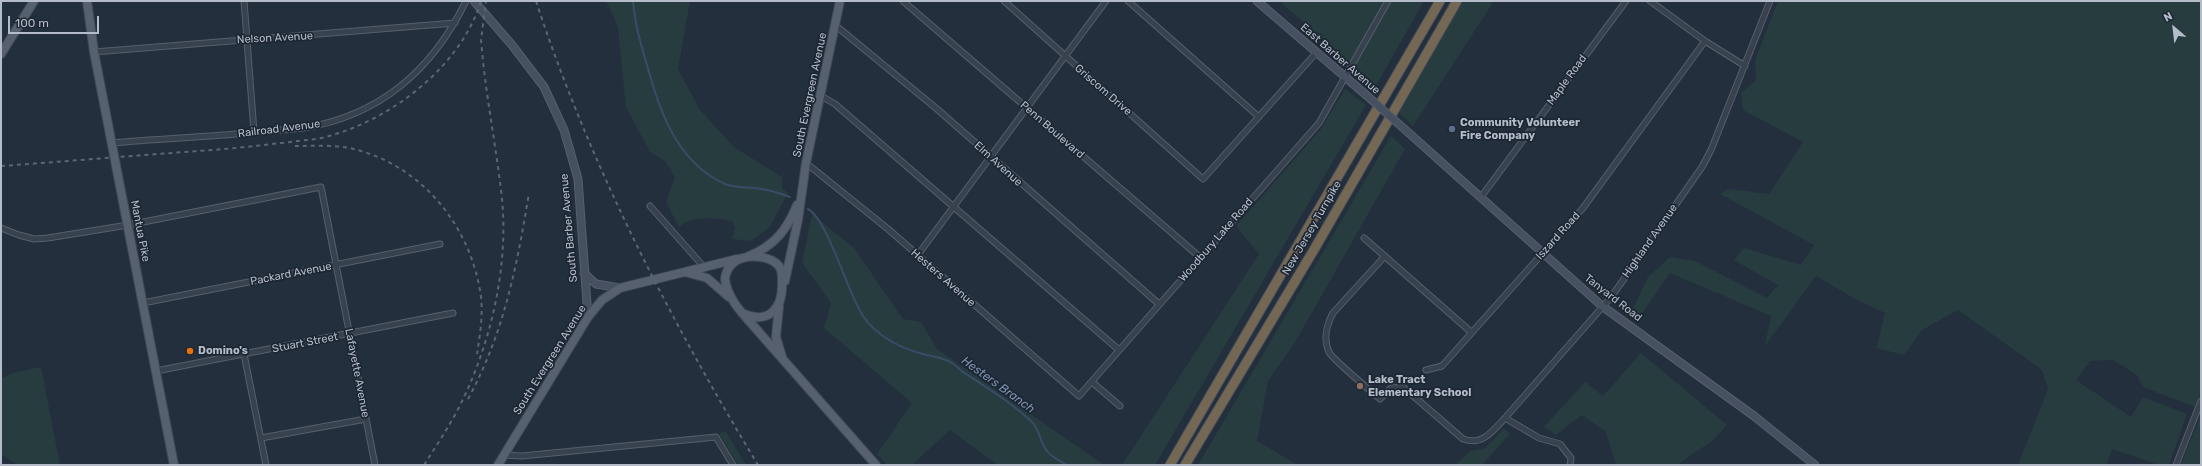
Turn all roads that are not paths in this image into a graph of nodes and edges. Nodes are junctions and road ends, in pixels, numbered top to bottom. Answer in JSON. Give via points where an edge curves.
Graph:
{"nodes":[{"id":1,"x":34,"y":1,"type":"edge"},
{"id":2,"x":87,"y":1,"type":"edge"},
{"id":3,"x":244,"y":1,"type":"edge"},
{"id":4,"x":466,"y":1,"type":"edge"},
{"id":5,"x":474,"y":1,"type":"edge"},
{"id":6,"x":840,"y":1,"type":"edge"},
{"id":7,"x":903,"y":1,"type":"edge"},
{"id":8,"x":1004,"y":1,"type":"edge"},
{"id":9,"x":1106,"y":1,"type":"edge"},
{"id":10,"x":1128,"y":1,"type":"edge"},
{"id":11,"x":1257,"y":1,"type":"edge"},
{"id":12,"x":1388,"y":1,"type":"edge"},
{"id":13,"x":1440,"y":1,"type":"edge"},
{"id":14,"x":1457,"y":1,"type":"edge"},
{"id":15,"x":1626,"y":1,"type":"edge"},
{"id":16,"x":1650,"y":1,"type":"edge"},
{"id":17,"x":1770,"y":1,"type":"edge"},
{"id":18,"x":455,"y":23,"type":"junction"},
{"id":19,"x":836,"y":25,"type":"junction"},
{"id":20,"x":247,"y":39,"type":"junction"},
{"id":21,"x":1704,"y":41,"type":"junction"},
{"id":22,"x":94,"y":52,"type":"junction"},
{"id":23,"x":1316,"y":53,"type":"junction"},
{"id":24,"x":1,"y":54,"type":"edge"},
{"id":25,"x":1065,"y":56,"type":"junction"},
{"id":26,"x":1745,"y":66,"type":"junction"},
{"id":27,"x":1344,"y":77,"type":"junction"},
{"id":28,"x":822,"y":96,"type":"junction"},
{"id":29,"x":1026,"y":108,"type":"junction"},
{"id":30,"x":1259,"y":117,"type":"junction"},
{"id":31,"x":254,"y":132,"type":"junction"},
{"id":32,"x":1410,"y":134,"type":"joint"},
{"id":33,"x":112,"y":143,"type":"junction"},
{"id":34,"x":990,"y":158,"type":"junction"},
{"id":35,"x":806,"y":163,"type":"junction"},
{"id":36,"x":802,"y":193,"type":"junction"},
{"id":37,"x":1481,"y":197,"type":"junction"},
{"id":38,"x":650,"y":206,"type":"dead end"},
{"id":39,"x":954,"y":207,"type":"junction"},
{"id":40,"x":128,"y":225,"type":"junction"},
{"id":41,"x":1,"y":228,"type":"edge"},
{"id":42,"x":1364,"y":238,"type":"dead end"},
{"id":43,"x":440,"y":244,"type":"dead end"},
{"id":44,"x":1542,"y":254,"type":"junction"},
{"id":45,"x":917,"y":256,"type":"junction"},
{"id":46,"x":1385,"y":256,"type":"junction"},
{"id":47,"x":742,"y":258,"type":"junction"},
{"id":48,"x":1201,"y":258,"type":"junction"},
{"id":49,"x":336,"y":265,"type":"junction"},
{"id":50,"x":703,"y":266,"type":"junction"},
{"id":51,"x":681,"y":272,"type":"junction"},
{"id":52,"x":584,"y":273,"type":"junction"},
{"id":53,"x":620,"y":288,"type":"junction"},
{"id":54,"x":782,"y":289,"type":"junction"},
{"id":55,"x":780,"y":298,"type":"junction"},
{"id":56,"x":734,"y":302,"type":"junction"},
{"id":57,"x":143,"y":303,"type":"junction"},
{"id":58,"x":1159,"y":304,"type":"junction"},
{"id":59,"x":1602,"y":306,"type":"junction"},
{"id":60,"x":453,"y":313,"type":"dead end"},
{"id":61,"x":742,"y":313,"type":"junction"},
{"id":62,"x":588,"y":317,"type":"junction"},
{"id":63,"x":1471,"y":332,"type":"junction"},
{"id":64,"x":350,"y":334,"type":"junction"},
{"id":65,"x":1119,"y":350,"type":"junction"},
{"id":66,"x":244,"y":354,"type":"junction"},
{"id":67,"x":784,"y":359,"type":"junction"},
{"id":68,"x":1426,"y":370,"type":"dead end"},
{"id":69,"x":156,"y":371,"type":"junction"},
{"id":70,"x":1092,"y":382,"type":"junction"},
{"id":71,"x":1079,"y":396,"type":"joint"},
{"id":72,"x":2201,"y":401,"type":"edge"},
{"id":73,"x":1120,"y":406,"type":"dead end"},
{"id":74,"x":1504,"y":418,"type":"junction"},
{"id":75,"x":366,"y":419,"type":"junction"},
{"id":76,"x":261,"y":438,"type":"junction"},
{"id":77,"x":504,"y":455,"type":"junction"},
{"id":78,"x":174,"y":465,"type":"edge"},
{"id":79,"x":266,"y":465,"type":"edge"},
{"id":80,"x":375,"y":465,"type":"edge"},
{"id":81,"x":498,"y":465,"type":"edge"},
{"id":82,"x":732,"y":465,"type":"edge"},
{"id":83,"x":876,"y":465,"type":"edge"},
{"id":84,"x":1170,"y":465,"type":"edge"},
{"id":85,"x":1185,"y":465,"type":"edge"},
{"id":86,"x":1570,"y":465,"type":"edge"},
{"id":87,"x":1815,"y":465,"type":"edge"},
{"id":88,"x":2176,"y":465,"type":"edge"}],
"edges":[{"from":1,"to":24,"type":"main road"},
{"from":2,"to":22,"type":"main road","name":"Mantua Pike"},
{"from":3,"to":20,"type":"street"},
{"from":4,"to":18,"type":"street","name":"Railroad Avenue"},
{"from":5,"to":52,"type":"street","name":"South Barber Avenue","via":[[512,45],[544,88],[564,130],[578,179]]},
{"from":6,"to":19,"type":"main road","name":"South Evergreen Avenue"},
{"from":7,"to":29,"type":"street","name":"Penn Boulevard"},
{"from":8,"to":25,"type":"street","name":"Griscom Drive"},
{"from":9,"to":25,"type":"street"},
{"from":10,"to":30,"type":"street"},
{"from":11,"to":23,"type":"street","name":"East Barber Avenue"},
{"from":12,"to":27,"type":"street","name":"Woodbury Lake Road"},
{"from":13,"to":84,"type":"highway","name":"New Jersey Turnpike"},
{"from":14,"to":85,"type":"highway","name":"New Jersey Turnpike","via":[[1315,248]]},
{"from":15,"to":37,"type":"street","name":"Maple Road"},
{"from":16,"to":21,"type":"street"},
{"from":17,"to":26,"type":"street","name":"Highland Avenue"},
{"from":18,"to":20,"type":"street","name":"Nelson Avenue"},
{"from":18,"to":31,"type":"street","name":"Railroad Avenue","via":[[433,56],[418,72],[382,100],[328,122],[303,128]]},
{"from":19,"to":28,"type":"main road","name":"South Evergreen Avenue"},
{"from":19,"to":34,"type":"street","name":"Elm Avenue","via":[[937,109]]},
{"from":20,"to":22,"type":"street","name":"Nelson Avenue"},
{"from":20,"to":31,"type":"street"},
{"from":21,"to":26,"type":"street"},
{"from":21,"to":44,"type":"street","name":"Iszard Road","via":[[1582,208]]},
{"from":22,"to":33,"type":"main road","name":"Mantua Pike"},
{"from":23,"to":27,"type":"street","name":"East Barber Avenue"},
{"from":23,"to":30,"type":"street"},
{"from":25,"to":29,"type":"street"},
{"from":25,"to":30,"type":"street","name":"Griscom Drive","via":[[1203,179]]},
{"from":26,"to":59,"type":"street","name":"Highland Avenue","via":[[1710,154],[1612,296]]},
{"from":27,"to":32,"type":"street","name":"East Barber Avenue","bridge":true},
{"from":27,"to":48,"type":"street","name":"Woodbury Lake Road","via":[[1319,123]]},
{"from":28,"to":35,"type":"main road","name":"South Evergreen Avenue"},
{"from":28,"to":39,"type":"street","via":[[835,104]]},
{"from":29,"to":34,"type":"street"},
{"from":29,"to":48,"type":"street","name":"Penn Boulevard"},
{"from":31,"to":33,"type":"street","name":"Railroad Avenue"},
{"from":32,"to":37,"type":"street","name":"Tanyard Road"},
{"from":33,"to":40,"type":"main road","name":"Mantua Pike"},
{"from":34,"to":39,"type":"street"},
{"from":34,"to":58,"type":"street","name":"Elm Avenue"},
{"from":35,"to":36,"type":"main road","name":"South Evergreen Avenue"},
{"from":35,"to":45,"type":"street","name":"Hesters Avenue"},
{"from":36,"to":47,"type":"main road","name":"South Evergreen Avenue","via":[[783,233],[767,247]]},
{"from":36,"to":54,"type":"main road","name":"South Evergreen Avenue"},
{"from":37,"to":44,"type":"street","name":"Tanyard Road"},
{"from":38,"to":50,"type":"street"},
{"from":39,"to":45,"type":"street"},
{"from":39,"to":65,"type":"street"},
{"from":40,"to":41,"type":"street","via":[[34,239]]},
{"from":40,"to":49,"type":"street","name":"Lafayette Avenue","via":[[321,187]]},
{"from":40,"to":57,"type":"main road","name":"Mantua Pike"},
{"from":42,"to":46,"type":"street"},
{"from":43,"to":49,"type":"street","name":"Packard Avenue"},
{"from":44,"to":59,"type":"street","name":"Tanyard Road"},
{"from":44,"to":63,"type":"street","name":"Iszard Road"},
{"from":45,"to":71,"type":"street","name":"Hesters Avenue"},
{"from":46,"to":63,"type":"street"},
{"from":46,"to":74,"type":"street","name":"Highland Avenue","via":[[1333,313],[1326,334],[1329,353],[1380,398],[1391,388],[1404,387],[1463,440],[1474,442],[1488,436]]},
{"from":47,"to":50,"type":"main road","name":"South Evergreen Avenue"},
{"from":47,"to":54,"type":"main road","via":[[761,257],[776,262],[781,268]]},
{"from":47,"to":56,"type":"main road","via":[[729,267],[725,279]]},
{"from":48,"to":58,"type":"street","name":"Woodbury Lake Road"},
{"from":49,"to":57,"type":"street","name":"Packard Avenue"},
{"from":49,"to":64,"type":"street","name":"Lafayette Avenue"},
{"from":50,"to":51,"type":"main road","name":"South Evergreen Avenue"},
{"from":51,"to":53,"type":"main road","name":"South Evergreen Avenue"},
{"from":51,"to":56,"type":"main road","name":"South Evergreen Avenue","via":[[708,278]]},
{"from":52,"to":53,"type":"street","via":[[596,284]]},
{"from":52,"to":62,"type":"street","name":"South Barber Avenue"},
{"from":53,"to":62,"type":"main road","name":"South Evergreen Avenue","via":[[602,300]]},
{"from":54,"to":55,"type":"main road"},
{"from":55,"to":61,"type":"main road","via":[[776,309],[765,317],[753,318]]},
{"from":55,"to":67,"type":"main road","via":[[776,328],[778,344]]},
{"from":56,"to":61,"type":"main road"},
{"from":57,"to":69,"type":"main road","name":"Mantua Pike"},
{"from":58,"to":65,"type":"street","name":"Woodbury Lake Road"},
{"from":59,"to":74,"type":"street","name":"Highland Avenue"},
{"from":59,"to":87,"type":"street","name":"Tanyard Road","via":[[1754,416]]},
{"from":60,"to":64,"type":"street","name":"Stuart Street"},
{"from":61,"to":67,"type":"main road"},
{"from":62,"to":77,"type":"main road","name":"South Evergreen Avenue"},
{"from":63,"to":68,"type":"street","name":"Iszard Road","via":[[1442,366]]},
{"from":64,"to":66,"type":"street","name":"Stuart Street"},
{"from":64,"to":75,"type":"street","name":"Lafayette Avenue"},
{"from":65,"to":70,"type":"street","name":"Woodbury Lake Road"},
{"from":66,"to":69,"type":"street","name":"Stuart Street"},
{"from":66,"to":76,"type":"street"},
{"from":67,"to":83,"type":"main road"},
{"from":69,"to":78,"type":"main road","name":"Mantua Pike"},
{"from":70,"to":71,"type":"street","name":"Woodbury Lake Road"},
{"from":70,"to":73,"type":"street"},
{"from":72,"to":88,"type":"street"},
{"from":74,"to":86,"type":"street","via":[[1539,438],[1560,444],[1571,458]]},
{"from":75,"to":76,"type":"street"},
{"from":75,"to":80,"type":"street","name":"Lafayette Avenue"},
{"from":76,"to":79,"type":"street"},
{"from":77,"to":81,"type":"main road","name":"South Evergreen Avenue"},
{"from":77,"to":82,"type":"street","via":[[522,456],[716,437]]}]}
